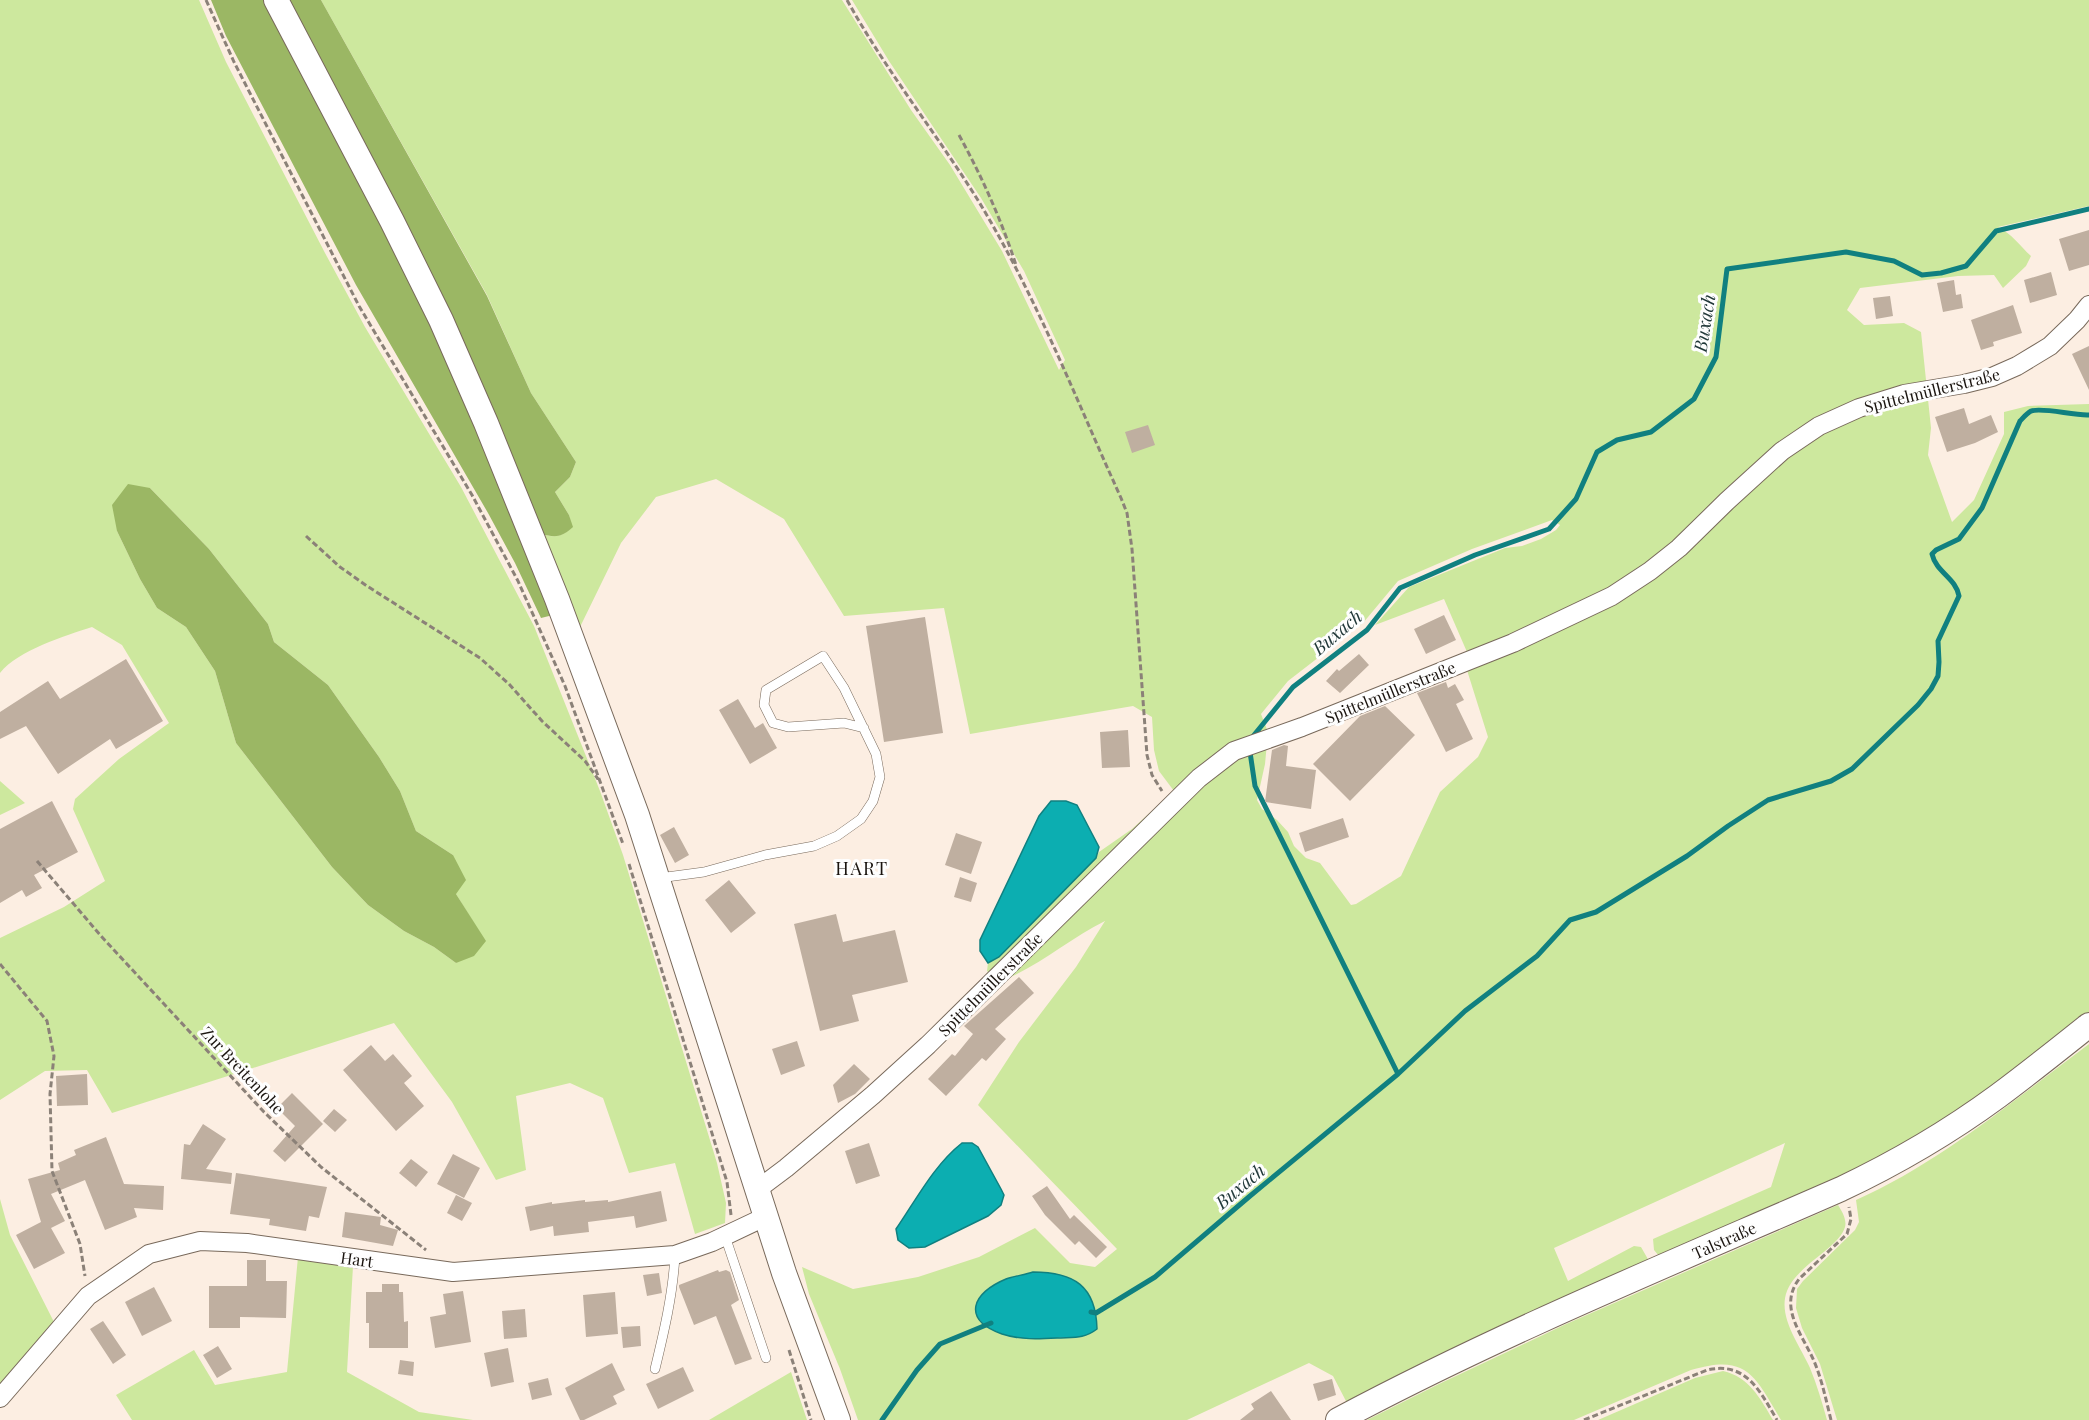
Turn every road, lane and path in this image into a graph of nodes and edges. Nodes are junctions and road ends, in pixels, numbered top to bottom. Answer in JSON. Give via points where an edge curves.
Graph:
{"nodes":[{"id":1,"x":206,"y":0,"type":"edge"},
{"id":2,"x":276,"y":0,"type":"edge"},
{"id":3,"x":847,"y":0,"type":"edge"},
{"id":4,"x":959,"y":135,"type":"dead end"},
{"id":5,"x":1018,"y":272,"type":"junction"},
{"id":6,"x":2089,"y":305,"type":"edge"},
{"id":7,"x":306,"y":536,"type":"dead end"},
{"id":8,"x":864,"y":728,"type":"junction"},
{"id":9,"x":602,"y":785,"type":"junction"},
{"id":10,"x":1174,"y":804,"type":"junction"},
{"id":11,"x":37,"y":861,"type":"dead end"},
{"id":12,"x":658,"y":878,"type":"junction"},
{"id":13,"x":0,"y":964,"type":"edge"},
{"id":14,"x":2089,"y":1025,"type":"edge"},
{"id":15,"x":758,"y":1189,"type":"junction"},
{"id":16,"x":1840,"y":1189,"type":"junction"},
{"id":17,"x":767,"y":1216,"type":"junction"},
{"id":18,"x":731,"y":1233,"type":"junction"},
{"id":19,"x":675,"y":1255,"type":"junction"},
{"id":20,"x":453,"y":1272,"type":"junction"},
{"id":21,"x":88,"y":1296,"type":"junction"},
{"id":22,"x":766,"y":1358,"type":"dead end"},
{"id":23,"x":654,"y":1370,"type":"dead end"},
{"id":24,"x":0,"y":1398,"type":"edge"},
{"id":25,"x":838,"y":1420,"type":"edge"},
{"id":26,"x":1338,"y":1420,"type":"edge"},
{"id":27,"x":1584,"y":1420,"type":"edge"},
{"id":28,"x":1777,"y":1420,"type":"edge"},
{"id":29,"x":1831,"y":1420,"type":"edge"}],
"edges":[{"from":1,"to":9,"type":"path","via":[[359,306],[472,495],[518,581],[565,686]]},
{"from":2,"to":12,"type":"main road","via":[[392,221],[482,413],[557,599]]},
{"from":3,"to":5,"type":"path","via":[[979,202]]},
{"from":4,"to":5,"type":"path","via":[[984,181]]},
{"from":5,"to":10,"type":"path","via":[[1127,513],[1148,755],[1152,775]]},
{"from":6,"to":10,"type":"street","name":"Spittelmüllerstraße","via":[[2050,346],[1992,377],[1904,394],[1819,426],[1782,451],[1650,572],[1612,596],[1513,643],[1234,751]]},
{"from":7,"to":9,"type":"path","via":[[367,586],[480,658],[585,761]]},
{"from":8,"to":8,"type":"lane","via":[[823,656],[766,690],[764,705],[773,723],[788,727],[844,723]]},
{"from":8,"to":12,"type":"lane","via":[[876,754],[880,777],[873,801],[861,819],[814,846],[704,872]]},
{"from":9,"to":18,"type":"path","via":[[727,1182]]},
{"from":10,"to":15,"type":"street","name":"Spittelmüllerstraße","via":[[928,1045]]},
{"from":11,"to":20,"type":"path","name":"Zur Breitenlohe","via":[[264,1112],[321,1167]]},
{"from":12,"to":15,"type":"main road"},
{"from":13,"to":21,"type":"path","via":[[47,1021],[54,1056],[50,1094],[52,1171],[80,1244]]},
{"from":14,"to":16,"type":"main road","name":"Talstraße","via":[[1960,1122],[1882,1169]]},
{"from":15,"to":17,"type":"main road"},
{"from":16,"to":26,"type":"main road","name":"Talstraße","via":[[1559,1312]]},
{"from":16,"to":29,"type":"path","via":[[1850,1209],[1850,1228],[1799,1279],[1790,1300]]},
{"from":17,"to":18,"type":"street","name":"Hart"},
{"from":17,"to":25,"type":"main road","via":[[801,1324]]},
{"from":18,"to":19,"type":"street","name":"Hart"},
{"from":18,"to":22,"type":"lane"},
{"from":19,"to":20,"type":"street","name":"Hart"},
{"from":19,"to":23,"type":"lane","via":[[666,1321]]},
{"from":20,"to":21,"type":"street","name":"Hart","via":[[248,1243],[200,1241],[149,1254]]},
{"from":21,"to":24,"type":"street","name":"Hart"},
{"from":27,"to":28,"type":"path","via":[[1720,1367],[1744,1375],[1755,1384]]}]}
